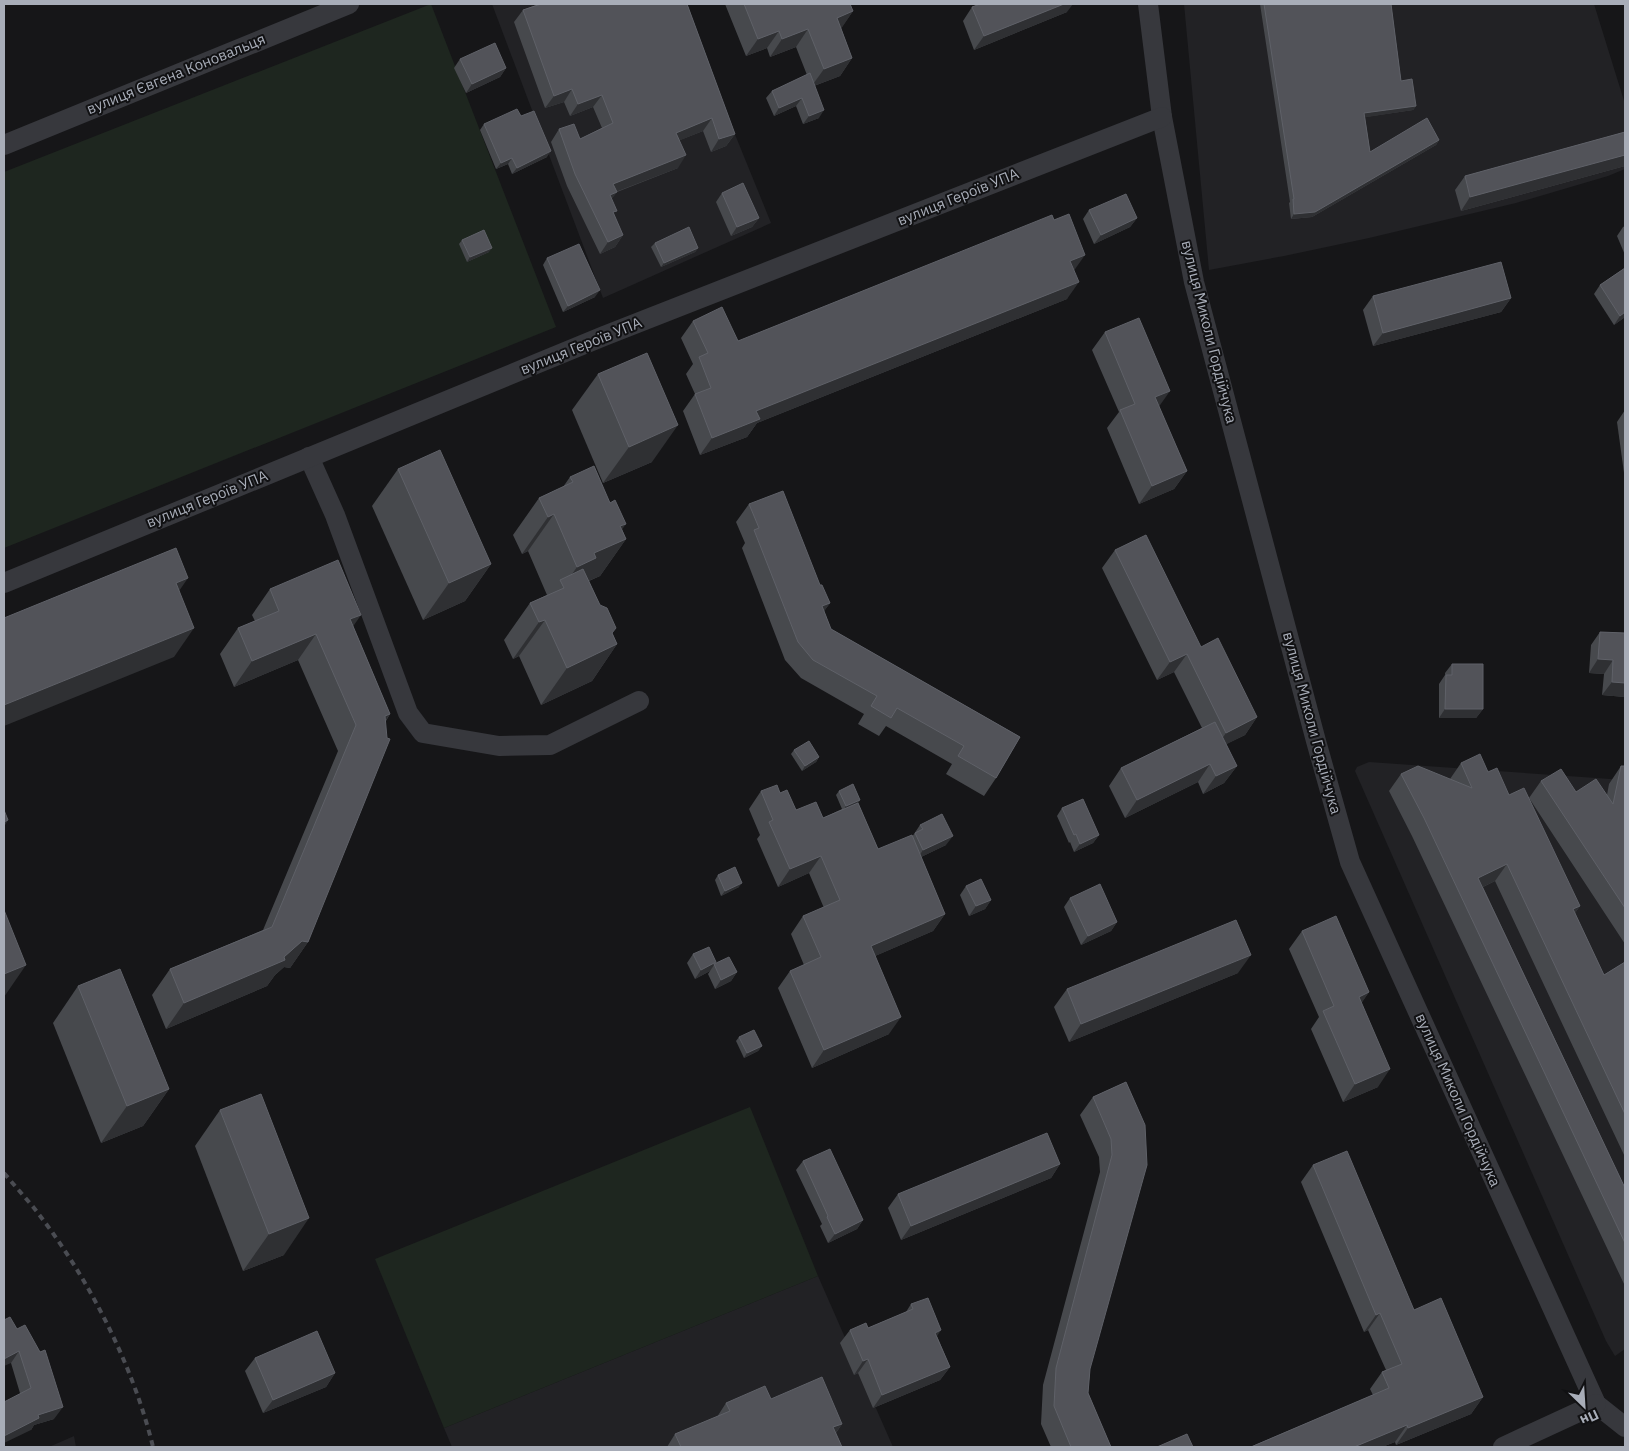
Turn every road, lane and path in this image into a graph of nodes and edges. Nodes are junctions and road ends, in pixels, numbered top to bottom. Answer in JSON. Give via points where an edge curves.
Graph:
{"nodes":[{"id":1,"x":349,"y":4,"type":"edge"},
{"id":2,"x":1148,"y":4,"type":"edge"},
{"id":3,"x":1162,"y":116,"type":"junction"},
{"id":4,"x":4,"y":145,"type":"edge"},
{"id":5,"x":309,"y":457,"type":"junction"},
{"id":6,"x":4,"y":583,"type":"edge"},
{"id":7,"x":638,"y":701,"type":"dead end"},
{"id":8,"x":1596,"y":1404,"type":"junction"},
{"id":9,"x":1625,"y":1427,"type":"edge"},
{"id":10,"x":1503,"y":1447,"type":"edge"}],
"edges":[{"from":1,"to":4,"type":"street","name":"вулиця Євгена Коновальця"},
{"from":2,"to":3,"type":"street","name":"вулиця Миколи Гордійчука"},
{"from":3,"to":5,"type":"street","name":"вулиця Героїв УПА"},
{"from":3,"to":8,"type":"street","name":"вулиця Миколи Гордійчука","via":[[1194,282],[1350,862]]},
{"from":5,"to":6,"type":"street","name":"вулиця Героїв УПА"},
{"from":5,"to":7,"type":"street","via":[[408,713],[423,733],[499,746],[550,745]]},
{"from":8,"to":9,"type":"street"},
{"from":8,"to":10,"type":"street"}]}
